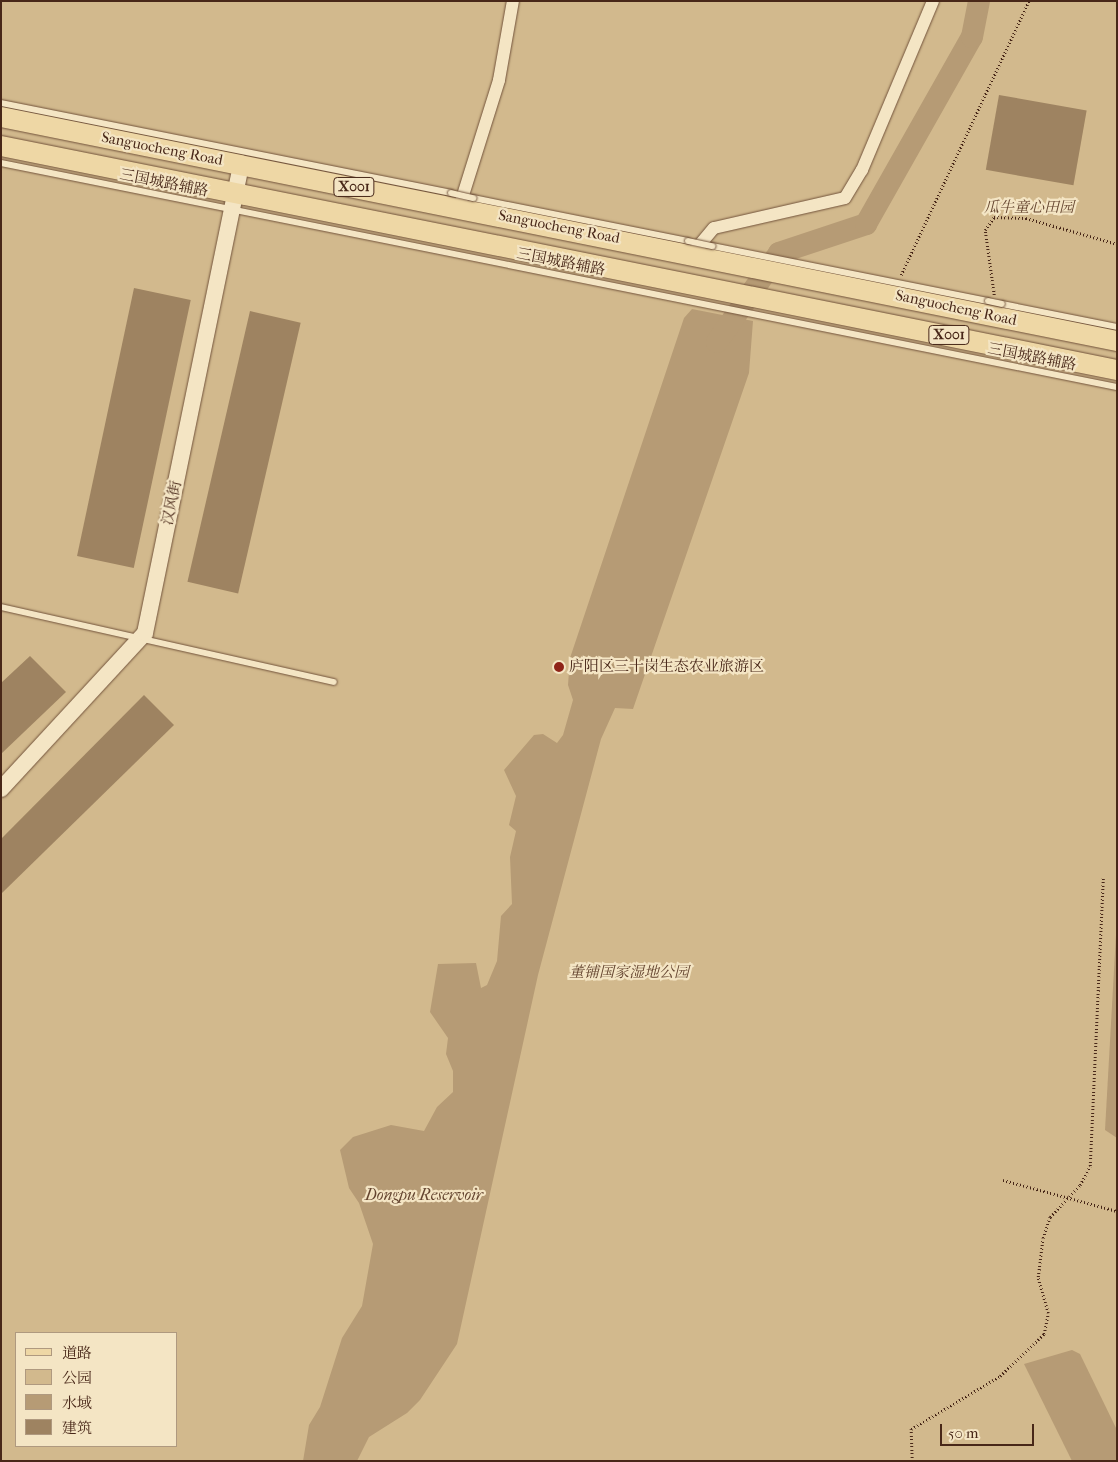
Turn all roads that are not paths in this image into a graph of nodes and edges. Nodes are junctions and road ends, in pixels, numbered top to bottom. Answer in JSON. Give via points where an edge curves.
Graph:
{"nodes":[{"id":1,"x":513,"y":1,"type":"edge"},
{"id":2,"x":933,"y":1,"type":"edge"},
{"id":3,"x":1,"y":103,"type":"edge"},
{"id":4,"x":1,"y":117,"type":"edge"},
{"id":5,"x":1,"y":146,"type":"edge"},
{"id":6,"x":1,"y":163,"type":"edge"},
{"id":7,"x":240,"y":164,"type":"junction"},
{"id":8,"x":461,"y":200,"type":"junction"},
{"id":9,"x":233,"y":201,"type":"junction"},
{"id":10,"x":700,"y":249,"type":"junction"},
{"id":11,"x":996,"y":307,"type":"junction"},
{"id":12,"x":784,"y":310,"type":"junction"},
{"id":13,"x":1117,"y":327,"type":"edge"},
{"id":14,"x":1117,"y":341,"type":"edge"},
{"id":15,"x":1117,"y":370,"type":"edge"},
{"id":16,"x":1117,"y":386,"type":"edge"},
{"id":17,"x":1,"y":607,"type":"edge"},
{"id":18,"x":140,"y":638,"type":"junction"},
{"id":19,"x":334,"y":682,"type":"dead end"},
{"id":20,"x":1,"y":789,"type":"edge"}],
"edges":[{"from":1,"to":8,"type":"street","via":[[499,80]]},
{"from":2,"to":10,"type":"street","via":[[862,170],[845,198],[714,228]]},
{"from":3,"to":8,"type":"lane"},
{"from":4,"to":7,"type":"main road","name":"Sanguocheng Road","number":"X001"},
{"from":5,"to":9,"type":"main road","name":"Sanguocheng Road","number":"X001"},
{"from":6,"to":9,"type":"lane","name":"三国城路辅路"},
{"from":7,"to":8,"type":"main road","name":"Sanguocheng Road","number":"X001"},
{"from":7,"to":9,"type":"street","name":"汉风街"},
{"from":8,"to":10,"type":"main road","name":"Sanguocheng Road","number":"X001"},
{"from":9,"to":12,"type":"main road","name":"Sanguocheng Road","number":"X001"},
{"from":9,"to":18,"type":"street","name":"汉风街","via":[[145,634]]},
{"from":10,"to":11,"type":"main road","name":"Sanguocheng Road","number":"X001","via":[[796,274]]},
{"from":10,"to":11,"type":"lane","via":[[730,249]]},
{"from":11,"to":13,"type":"lane"},
{"from":11,"to":14,"type":"main road","name":"Sanguocheng Road","number":"X001"},
{"from":12,"to":15,"type":"main road","name":"Sanguocheng Road","number":"X001"},
{"from":12,"to":16,"type":"lane","name":"三国城路辅路"},
{"from":17,"to":18,"type":"lane"},
{"from":18,"to":19,"type":"lane"},
{"from":18,"to":20,"type":"street","name":"汉风街"}]}
